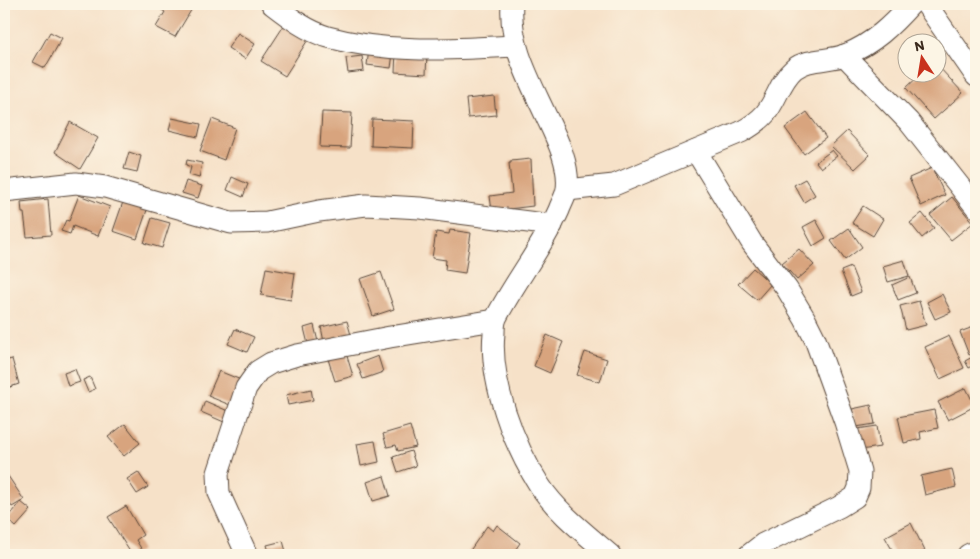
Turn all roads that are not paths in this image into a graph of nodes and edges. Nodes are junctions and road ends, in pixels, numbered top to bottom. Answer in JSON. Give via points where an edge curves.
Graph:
{"nodes":[{"id":1,"x":272,"y":4,"type":"edge"},
{"id":2,"x":512,"y":4,"type":"edge"},
{"id":3,"x":911,"y":4,"type":"edge"},
{"id":4,"x":926,"y":4,"type":"edge"},
{"id":5,"x":515,"y":46,"type":"junction"},
{"id":6,"x":844,"y":55,"type":"junction"},
{"id":7,"x":976,"y":76,"type":"edge"},
{"id":8,"x":696,"y":151,"type":"junction"},
{"id":9,"x":567,"y":190,"type":"junction"},
{"id":10,"x":4,"y":191,"type":"edge"},
{"id":11,"x":976,"y":207,"type":"edge"},
{"id":12,"x":552,"y":225,"type":"junction"},
{"id":13,"x":495,"y":320,"type":"junction"},
{"id":14,"x":976,"y":552,"type":"edge"},
{"id":15,"x":247,"y":555,"type":"edge"},
{"id":16,"x":610,"y":555,"type":"edge"},
{"id":17,"x":749,"y":555,"type":"edge"},
{"id":18,"x":968,"y":555,"type":"edge"}],
"edges":[{"from":1,"to":5,"type":"street","via":[[295,21],[327,36],[372,46],[426,50]]},
{"from":2,"to":5,"type":"street"},
{"from":3,"to":6,"type":"street","via":[[870,43]]},
{"from":4,"to":7,"type":"street"},
{"from":5,"to":9,"type":"street","via":[[561,146]]},
{"from":6,"to":8,"type":"street","via":[[815,60],[795,68],[783,82],[766,113],[754,125]]},
{"from":6,"to":11,"type":"street","via":[[909,122]]},
{"from":8,"to":9,"type":"street","via":[[614,185]]},
{"from":8,"to":17,"type":"street","via":[[752,243],[787,289],[815,339],[860,471],[855,497],[763,544]]},
{"from":9,"to":12,"type":"street"},
{"from":10,"to":12,"type":"street","via":[[76,183],[105,187],[231,223],[267,222],[366,205],[420,208]]},
{"from":12,"to":13,"type":"street"},
{"from":13,"to":15,"type":"street","via":[[297,356],[258,371],[246,388],[218,473],[219,494]]},
{"from":13,"to":16,"type":"street","via":[[494,371],[516,440],[541,486],[566,516]]},
{"from":14,"to":18,"type":"street"}]}
